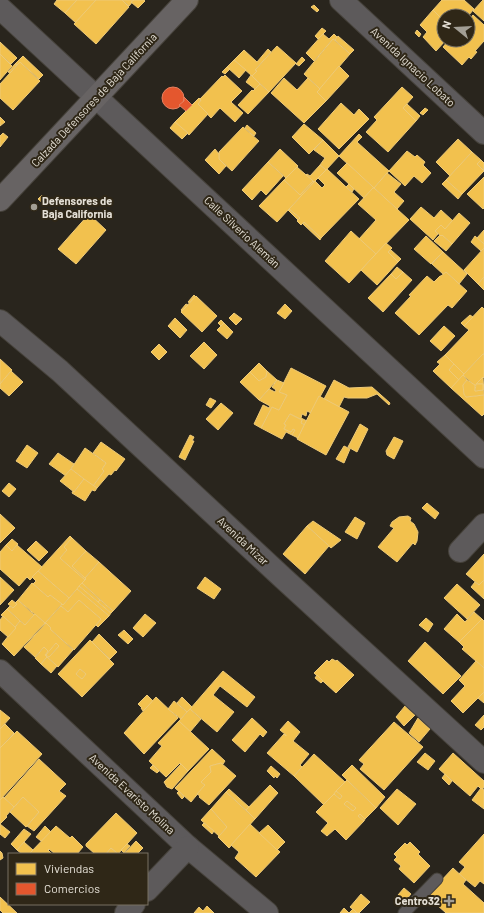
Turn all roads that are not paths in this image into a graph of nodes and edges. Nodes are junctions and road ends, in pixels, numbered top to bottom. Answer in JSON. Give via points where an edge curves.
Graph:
{"nodes":[{"id":1,"x":187,"y":0,"type":"edge"},
{"id":2,"x":341,"y":0,"type":"edge"},
{"id":3,"x":0,"y":8,"type":"edge"},
{"id":4,"x":97,"y":97,"type":"junction"},
{"id":5,"x":484,"y":133,"type":"edge"},
{"id":6,"x":0,"y":200,"type":"edge"},
{"id":7,"x":0,"y":321,"type":"edge"},
{"id":8,"x":484,"y":457,"type":"edge"},
{"id":9,"x":484,"y":525,"type":"edge"},
{"id":10,"x":460,"y":551,"type":"dead end"},
{"id":11,"x":0,"y":671,"type":"edge"},
{"id":12,"x":484,"y":762,"type":"edge"},
{"id":13,"x":188,"y":846,"type":"junction"},
{"id":14,"x":437,"y":879,"type":"dead end"},
{"id":15,"x":148,"y":889,"type":"edge"},
{"id":16,"x":133,"y":905,"type":"edge"},
{"id":17,"x":126,"y":913,"type":"edge"},
{"id":18,"x":267,"y":913,"type":"edge"},
{"id":19,"x":404,"y":913,"type":"edge"}],
"edges":[{"from":1,"to":4,"type":"main road","name":"Calzada Defensores de Baja California"},
{"from":2,"to":5,"type":"street","name":"Avenida Ignacio Lobato"},
{"from":3,"to":4,"type":"street","name":"Calle Silverio Alemán"},
{"from":4,"to":6,"type":"main road","name":"Calzada Defensores de Baja California"},
{"from":4,"to":8,"type":"street","name":"Calle Silverio Alemán"},
{"from":7,"to":12,"type":"street","name":"Avenida Mizar","via":[[60,371]]},
{"from":9,"to":10,"type":"street"},
{"from":11,"to":13,"type":"street","name":"Avenida Evaristo Molina"},
{"from":13,"to":15,"type":"street"},
{"from":13,"to":18,"type":"street","name":"Avenida Evaristo Molina"},
{"from":14,"to":19,"type":"lane"},
{"from":16,"to":17,"type":"street"}]}
